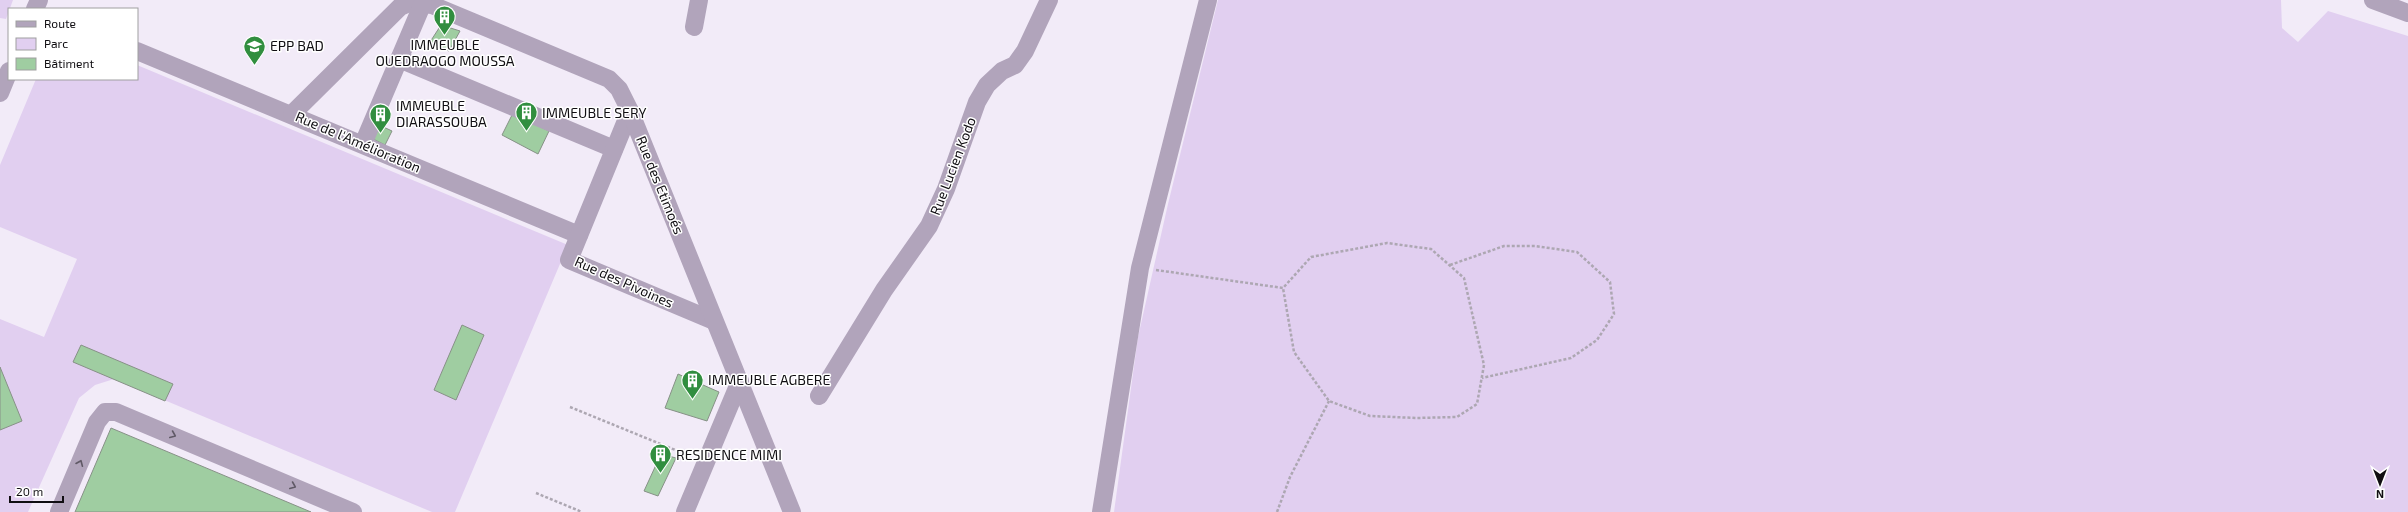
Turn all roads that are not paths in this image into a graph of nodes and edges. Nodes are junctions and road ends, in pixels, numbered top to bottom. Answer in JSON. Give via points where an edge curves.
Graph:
{"nodes":[{"id":1,"x":698,"y":0,"type":"edge"},
{"id":2,"x":1049,"y":0,"type":"edge"},
{"id":3,"x":1208,"y":0,"type":"edge"},
{"id":4,"x":2373,"y":0,"type":"edge"},
{"id":5,"x":423,"y":2,"type":"junction"},
{"id":6,"x":2408,"y":13,"type":"edge"},
{"id":7,"x":694,"y":27,"type":"dead end"},
{"id":8,"x":138,"y":50,"type":"edge"},
{"id":9,"x":399,"y":59,"type":"junction"},
{"id":10,"x":8,"y":73,"type":"edge"},
{"id":11,"x":0,"y":93,"type":"edge"},
{"id":12,"x":630,"y":111,"type":"junction"},
{"id":13,"x":292,"y":114,"type":"junction"},
{"id":14,"x":364,"y":144,"type":"junction"},
{"id":15,"x":614,"y":149,"type":"junction"},
{"id":16,"x":579,"y":234,"type":"junction"},
{"id":17,"x":714,"y":321,"type":"junction"},
{"id":18,"x":740,"y":381,"type":"junction"},
{"id":19,"x":819,"y":396,"type":"dead end"},
{"id":20,"x":59,"y":512,"type":"edge"},
{"id":21,"x":353,"y":512,"type":"edge"},
{"id":22,"x":686,"y":512,"type":"edge"},
{"id":23,"x":792,"y":512,"type":"edge"},
{"id":24,"x":1101,"y":512,"type":"edge"}],
"edges":[{"from":1,"to":7,"type":"street"},
{"from":2,"to":19,"type":"street","name":"Rue Lucien Kodo","via":[[1025,51],[1015,65],[1002,71],[987,85],[977,102],[930,226],[884,290]]},
{"from":3,"to":24,"type":"street","via":[[1140,268]]},
{"from":4,"to":6,"type":"street"},
{"from":5,"to":9,"type":"street"},
{"from":5,"to":12,"type":"street","name":"Rue des Etimoés","via":[[609,79],[619,89]]},
{"from":5,"to":13,"type":"street","via":[[411,2],[400,7]]},
{"from":8,"to":13,"type":"street","name":"Rue de l'Amélioration"},
{"from":9,"to":14,"type":"street"},
{"from":9,"to":15,"type":"street"},
{"from":10,"to":11,"type":"street"},
{"from":12,"to":15,"type":"street","name":"Rue des Pivoines"},
{"from":12,"to":17,"type":"street","name":"Rue des Etimoés"},
{"from":13,"to":14,"type":"street","name":"Rue de l'Amélioration"},
{"from":14,"to":16,"type":"street","name":"Rue de l'Amélioration"},
{"from":15,"to":16,"type":"street","name":"Rue des Pivoines"},
{"from":16,"to":17,"type":"street","name":"Rue des Pivoines","via":[[569,260]]},
{"from":17,"to":18,"type":"street","name":"Rue des Etimoés"},
{"from":18,"to":22,"type":"street"},
{"from":18,"to":23,"type":"street","name":"Rue des Etimoés"},
{"from":20,"to":21,"type":"street","one_way":true,"via":[[97,422],[105,412],[116,412]]}]}
